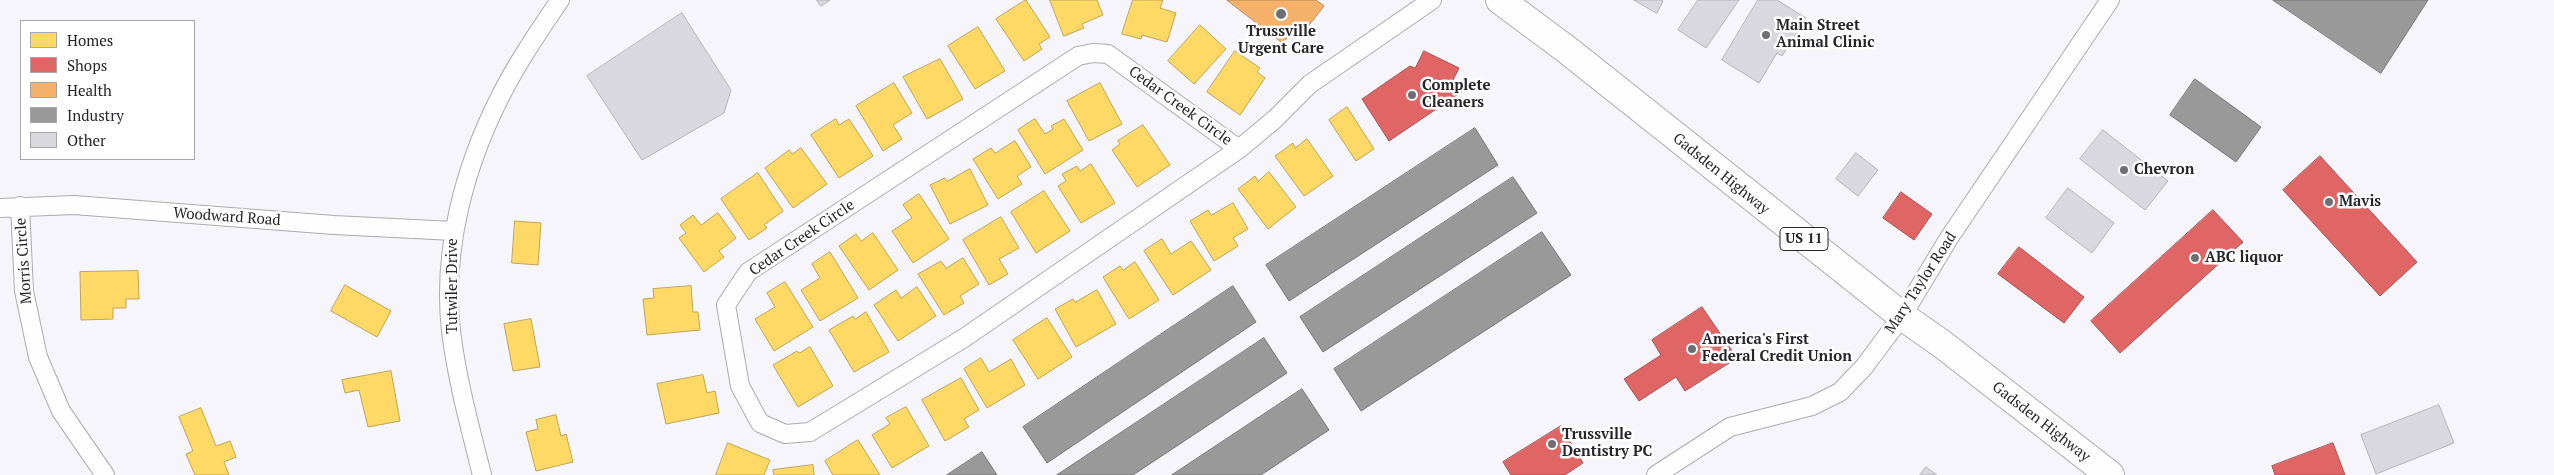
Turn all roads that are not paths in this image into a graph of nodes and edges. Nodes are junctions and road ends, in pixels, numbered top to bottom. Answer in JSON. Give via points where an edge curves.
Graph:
{"nodes":[{"id":1,"x":560,"y":0,"type":"edge"},
{"id":2,"x":1432,"y":0,"type":"edge"},
{"id":3,"x":1500,"y":0,"type":"edge"},
{"id":4,"x":2110,"y":0,"type":"edge"},
{"id":5,"x":1239,"y":149,"type":"junction"},
{"id":6,"x":20,"y":206,"type":"junction"},
{"id":7,"x":0,"y":208,"type":"edge"},
{"id":8,"x":454,"y":231,"type":"junction"},
{"id":9,"x":1902,"y":316,"type":"junction"},
{"id":10,"x":105,"y":475,"type":"edge"},
{"id":11,"x":482,"y":475,"type":"edge"},
{"id":12,"x":1656,"y":475,"type":"edge"},
{"id":13,"x":2110,"y":475,"type":"edge"}],
"edges":[{"from":1,"to":8,"type":"street","name":"Tutwiler Drive","via":[[500,96],[473,159]]},
{"from":2,"to":5,"type":"street","name":"Cedar Creek Circle","via":[[1310,84]]},
{"from":3,"to":9,"type":"main road","name":"Gadsden Highway","number":"US 11"},
{"from":4,"to":9,"type":"street","name":"Mary Taylor Road","via":[[1949,238]]},
{"from":5,"to":5,"type":"street","name":"Cedar Creek Circle","via":[[964,338],[810,432],[785,434],[760,423],[740,386],[726,305],[748,272],[1078,56],[1108,54]]},
{"from":6,"to":7,"type":"street","name":"Woodward Road"},
{"from":6,"to":8,"type":"street","name":"Woodward Road","via":[[74,205]]},
{"from":6,"to":10,"type":"street","name":"Morris Circle","via":[[24,291],[38,357],[60,411]]},
{"from":8,"to":11,"type":"street","name":"Tutwiler Drive","via":[[450,271],[451,329],[462,396]]},
{"from":9,"to":12,"type":"street","name":"Mary Taylor Road","via":[[1869,362],[1840,392],[1812,406],[1730,427]]},
{"from":9,"to":13,"type":"main road","name":"Gadsden Highway","number":"US 11"}]}
